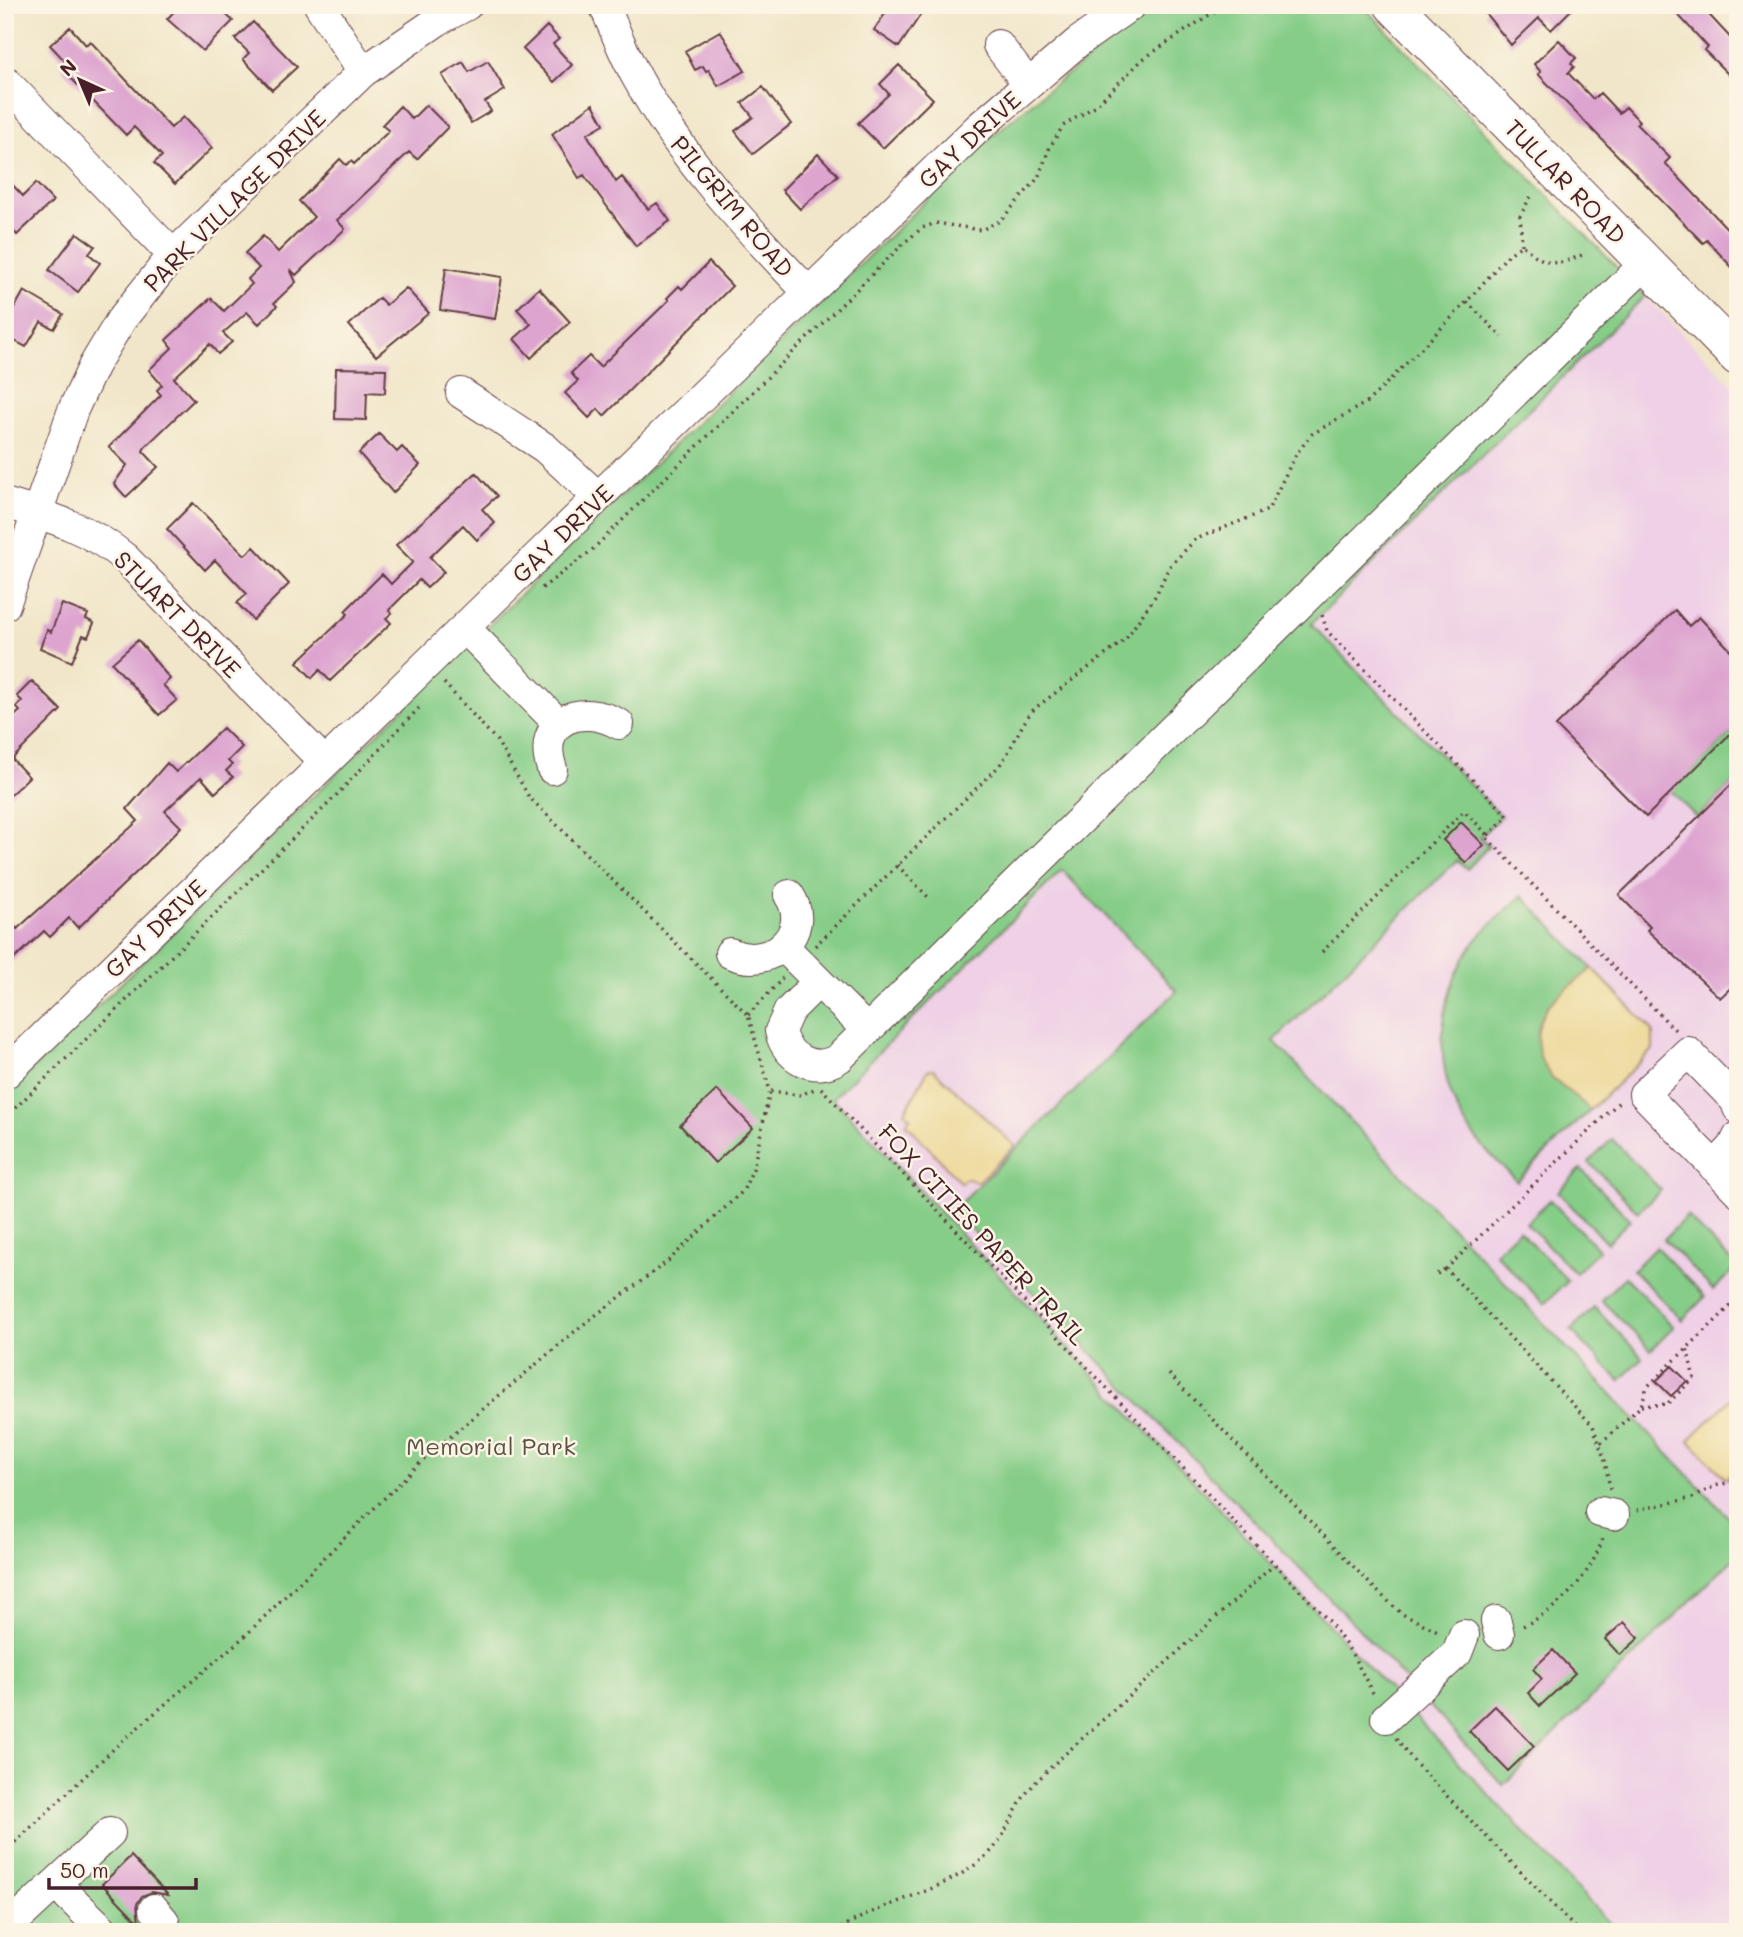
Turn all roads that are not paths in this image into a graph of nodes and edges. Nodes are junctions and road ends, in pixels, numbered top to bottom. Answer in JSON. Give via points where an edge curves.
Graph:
{"nodes":[{"id":1,"x":319,"y":5,"type":"edge"},
{"id":2,"x":467,"y":5,"type":"edge"},
{"id":3,"x":604,"y":5,"type":"edge"},
{"id":4,"x":1131,"y":5,"type":"edge"},
{"id":5,"x":1393,"y":5,"type":"edge"},
{"id":6,"x":998,"y":45,"type":"dead end"},
{"id":7,"x":363,"y":72,"type":"junction"},
{"id":8,"x":5,"y":81,"type":"edge"},
{"id":9,"x":1028,"y":84,"type":"junction"},
{"id":10,"x":173,"y":255,"type":"junction"},
{"id":11,"x":1646,"y":263,"type":"junction"},
{"id":12,"x":808,"y":292,"type":"junction"},
{"id":13,"x":1738,"y":357,"type":"edge"},
{"id":14,"x":461,"y":393,"type":"dead end"},
{"id":15,"x":598,"y":497,"type":"junction"},
{"id":16,"x":5,"y":503,"type":"edge"},
{"id":17,"x":39,"y":514,"type":"junction"},
{"id":18,"x":5,"y":605,"type":"edge"},
{"id":19,"x":465,"y":628,"type":"junction"},
{"id":20,"x":558,"y":723,"type":"junction"},
{"id":21,"x":619,"y":724,"type":"dead end"},
{"id":22,"x":324,"y":763,"type":"junction"},
{"id":23,"x":552,"y":769,"type":"dead end"},
{"id":24,"x":789,"y":895,"type":"dead end"},
{"id":25,"x":730,"y":953,"type":"dead end"},
{"id":26,"x":800,"y":963,"type":"junction"},
{"id":27,"x":867,"y":1030,"type":"junction"},
{"id":28,"x":5,"y":1074,"type":"edge"},
{"id":29,"x":1738,"y":1108,"type":"edge"},
{"id":30,"x":1738,"y":1137,"type":"edge"},
{"id":31,"x":1714,"y":1167,"type":"junction"},
{"id":32,"x":1738,"y":1191,"type":"edge"},
{"id":33,"x":1464,"y":1635,"type":"road end"},
{"id":34,"x":1386,"y":1718,"type":"road end"},
{"id":35,"x":110,"y":1833,"type":"dead end"},
{"id":36,"x":56,"y":1884,"type":"junction"},
{"id":37,"x":5,"y":1930,"type":"edge"},
{"id":38,"x":105,"y":1932,"type":"edge"}],
"edges":[{"from":1,"to":7,"type":"street"},
{"from":2,"to":7,"type":"street","name":"PARK VILLAGE DRIVE"},
{"from":3,"to":12,"type":"street","name":"PILGRIM ROAD","via":[[634,72],[670,131],[707,182]]},
{"from":4,"to":9,"type":"street","name":"GAY DRIVE"},
{"from":5,"to":11,"type":"main road","name":"TULLAR ROAD"},
{"from":6,"to":9,"type":"street"},
{"from":7,"to":10,"type":"street","name":"PARK VILLAGE DRIVE"},
{"from":8,"to":10,"type":"street"},
{"from":9,"to":12,"type":"street","name":"GAY DRIVE"},
{"from":10,"to":17,"type":"street","name":"PARK VILLAGE DRIVE","via":[[121,320],[94,365],[54,460]]},
{"from":11,"to":13,"type":"main road","name":"TULLAR ROAD"},
{"from":11,"to":27,"type":"street"},
{"from":12,"to":15,"type":"street","name":"GAY DRIVE"},
{"from":14,"to":15,"type":"street","via":[[545,448]]},
{"from":15,"to":19,"type":"street","name":"GAY DRIVE"},
{"from":16,"to":17,"type":"street","name":"STUART DRIVE"},
{"from":17,"to":18,"type":"street","name":"PARK VILLAGE DRIVE"},
{"from":17,"to":22,"type":"street","name":"STUART DRIVE","via":[[103,539],[125,558]]},
{"from":19,"to":20,"type":"street"},
{"from":19,"to":22,"type":"street","name":"GAY DRIVE"},
{"from":20,"to":21,"type":"street","via":[[588,713]]},
{"from":20,"to":23,"type":"street","via":[[548,753]]},
{"from":22,"to":28,"type":"street","name":"GAY DRIVE"},
{"from":24,"to":26,"type":"street","via":[[796,909]]},
{"from":25,"to":26,"type":"street","via":[[743,960]]},
{"from":26,"to":27,"type":"street"},
{"from":26,"to":27,"type":"street","via":[[780,1031],[788,1048],[806,1064],[827,1066]]},
{"from":29,"to":31,"type":"street","via":[[1688,1052],[1643,1094]]},
{"from":30,"to":31,"type":"street"},
{"from":31,"to":32,"type":"street"},
{"from":33,"to":34,"type":"street","via":[[1457,1653]]},
{"from":35,"to":36,"type":"street"},
{"from":36,"to":37,"type":"street"},
{"from":36,"to":38,"type":"street"}]}
